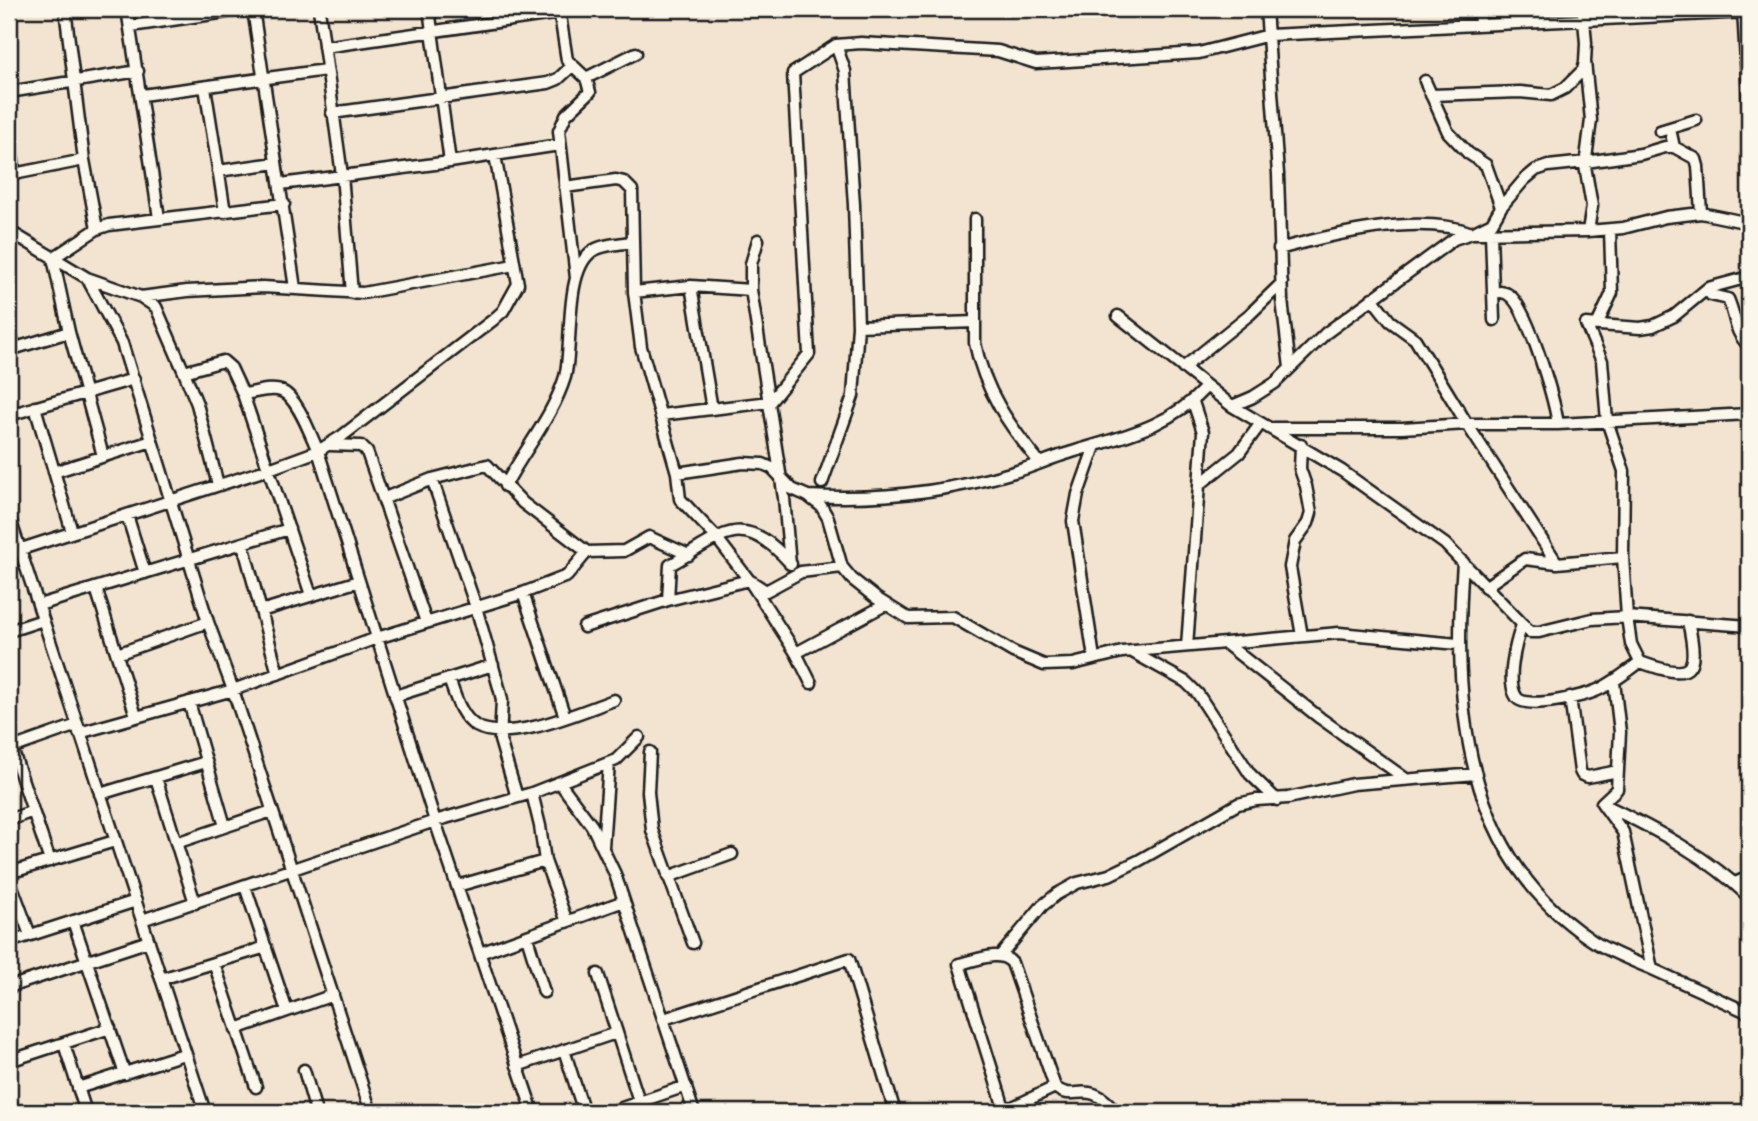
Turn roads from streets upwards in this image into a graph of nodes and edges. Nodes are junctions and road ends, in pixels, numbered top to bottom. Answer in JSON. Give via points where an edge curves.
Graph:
{"nodes":[{"id":1,"x":65,"y":9,"type":"edge"},
{"id":2,"x":127,"y":9,"type":"edge"},
{"id":3,"x":247,"y":9,"type":"edge"},
{"id":4,"x":253,"y":9,"type":"edge"},
{"id":5,"x":319,"y":9,"type":"edge"},
{"id":6,"x":429,"y":9,"type":"edge"},
{"id":7,"x":1266,"y":9,"type":"edge"},
{"id":8,"x":1479,"y":9,"type":"edge"},
{"id":9,"x":1535,"y":9,"type":"edge"},
{"id":10,"x":560,"y":11,"type":"edge"},
{"id":11,"x":1745,"y":11,"type":"edge"},
{"id":12,"x":180,"y":14,"type":"edge"},
{"id":13,"x":1584,"y":14,"type":"edge"},
{"id":14,"x":1539,"y":22,"type":"junction"},
{"id":15,"x":1480,"y":24,"type":"junction"},
{"id":16,"x":131,"y":26,"type":"junction"},
{"id":17,"x":431,"y":30,"type":"junction"},
{"id":18,"x":1269,"y":35,"type":"junction"},
{"id":19,"x":836,"y":45,"type":"junction"},
{"id":20,"x":324,"y":47,"type":"junction"},
{"id":21,"x":636,"y":53,"type":"dead end"},
{"id":22,"x":1585,"y":62,"type":"junction"},
{"id":23,"x":572,"y":66,"type":"junction"},
{"id":24,"x":326,"y":70,"type":"junction"},
{"id":25,"x":138,"y":71,"type":"junction"},
{"id":26,"x":264,"y":78,"type":"junction"},
{"id":27,"x":586,"y":78,"type":"junction"},
{"id":28,"x":1426,"y":81,"type":"dead end"},
{"id":29,"x":75,"y":82,"type":"junction"},
{"id":30,"x":205,"y":86,"type":"junction"},
{"id":31,"x":9,"y":92,"type":"edge"},
{"id":32,"x":142,"y":95,"type":"junction"},
{"id":33,"x":1431,"y":95,"type":"junction"},
{"id":34,"x":440,"y":97,"type":"junction"},
{"id":35,"x":332,"y":113,"type":"junction"},
{"id":36,"x":1749,"y":116,"type":"edge"},
{"id":37,"x":1696,"y":120,"type":"dead end"},
{"id":38,"x":9,"y":133,"type":"edge"},
{"id":39,"x":559,"y":145,"type":"junction"},
{"id":40,"x":1674,"y":147,"type":"junction"},
{"id":41,"x":495,"y":155,"type":"junction"},
{"id":42,"x":83,"y":160,"type":"junction"},
{"id":43,"x":450,"y":162,"type":"junction"},
{"id":44,"x":1586,"y":162,"type":"junction"},
{"id":45,"x":276,"y":163,"type":"junction"},
{"id":46,"x":218,"y":171,"type":"junction"},
{"id":47,"x":12,"y":175,"type":"edge"},
{"id":48,"x":342,"y":175,"type":"junction"},
{"id":49,"x":281,"y":184,"type":"junction"},
{"id":50,"x":565,"y":187,"type":"junction"},
{"id":51,"x":284,"y":204,"type":"junction"},
{"id":52,"x":1501,"y":207,"type":"junction"},
{"id":53,"x":225,"y":212,"type":"junction"},
{"id":54,"x":1701,"y":213,"type":"junction"},
{"id":55,"x":159,"y":218,"type":"junction"},
{"id":56,"x":975,"y":219,"type":"dead end"},
{"id":57,"x":1749,"y":223,"type":"edge"},
{"id":58,"x":97,"y":229,"type":"junction"},
{"id":59,"x":1610,"y":230,"type":"junction"},
{"id":60,"x":9,"y":231,"type":"edge"},
{"id":61,"x":1588,"y":231,"type":"junction"},
{"id":62,"x":1472,"y":233,"type":"junction"},
{"id":63,"x":1491,"y":233,"type":"junction"},
{"id":64,"x":758,"y":240,"type":"dead end"},
{"id":65,"x":632,"y":242,"type":"junction"},
{"id":66,"x":1279,"y":248,"type":"junction"},
{"id":67,"x":53,"y":258,"type":"junction"},
{"id":68,"x":514,"y":265,"type":"junction"},
{"id":69,"x":1749,"y":277,"type":"edge"},
{"id":70,"x":87,"y":278,"type":"junction"},
{"id":71,"x":576,"y":279,"type":"junction"},
{"id":72,"x":1282,"y":283,"type":"junction"},
{"id":73,"x":691,"y":286,"type":"junction"},
{"id":74,"x":295,"y":288,"type":"junction"},
{"id":75,"x":1708,"y":288,"type":"junction"},
{"id":76,"x":751,"y":290,"type":"junction"},
{"id":77,"x":634,"y":292,"type":"junction"},
{"id":78,"x":352,"y":293,"type":"junction"},
{"id":79,"x":1493,"y":293,"type":"junction"},
{"id":80,"x":141,"y":297,"type":"junction"},
{"id":81,"x":1372,"y":298,"type":"junction"},
{"id":82,"x":1118,"y":316,"type":"dead end"},
{"id":83,"x":1494,"y":320,"type":"dead end"},
{"id":84,"x":975,"y":322,"type":"junction"},
{"id":85,"x":1597,"y":325,"type":"junction"},
{"id":86,"x":858,"y":326,"type":"junction"},
{"id":87,"x":9,"y":329,"type":"edge"},
{"id":88,"x":69,"y":332,"type":"junction"},
{"id":89,"x":1749,"y":346,"type":"edge"},
{"id":90,"x":12,"y":349,"type":"edge"},
{"id":91,"x":1182,"y":368,"type":"junction"},
{"id":92,"x":1290,"y":368,"type":"junction"},
{"id":93,"x":184,"y":372,"type":"junction"},
{"id":94,"x":134,"y":379,"type":"junction"},
{"id":95,"x":1206,"y":387,"type":"junction"},
{"id":96,"x":86,"y":393,"type":"junction"},
{"id":97,"x":243,"y":394,"type":"junction"},
{"id":98,"x":770,"y":402,"type":"junction"},
{"id":99,"x":1193,"y":402,"type":"junction"},
{"id":100,"x":1232,"y":406,"type":"junction"},
{"id":101,"x":35,"y":407,"type":"junction"},
{"id":102,"x":712,"y":409,"type":"junction"},
{"id":103,"x":1749,"y":414,"type":"edge"},
{"id":104,"x":9,"y":415,"type":"edge"},
{"id":105,"x":661,"y":415,"type":"junction"},
{"id":106,"x":1607,"y":421,"type":"junction"},
{"id":107,"x":1467,"y":424,"type":"junction"},
{"id":108,"x":1558,"y":424,"type":"junction"},
{"id":109,"x":1265,"y":426,"type":"junction"},
{"id":110,"x":152,"y":441,"type":"junction"},
{"id":111,"x":329,"y":445,"type":"junction"},
{"id":112,"x":1301,"y":445,"type":"junction"},
{"id":113,"x":1095,"y":446,"type":"junction"},
{"id":114,"x":318,"y":451,"type":"junction"},
{"id":115,"x":103,"y":456,"type":"junction"},
{"id":116,"x":1040,"y":463,"type":"junction"},
{"id":117,"x":269,"y":468,"type":"junction"},
{"id":118,"x":54,"y":472,"type":"junction"},
{"id":119,"x":677,"y":473,"type":"junction"},
{"id":120,"x":779,"y":476,"type":"junction"},
{"id":121,"x":432,"y":479,"type":"junction"},
{"id":122,"x":822,"y":483,"type":"dead end"},
{"id":123,"x":218,"y":485,"type":"junction"},
{"id":124,"x":1199,"y":485,"type":"junction"},
{"id":125,"x":505,"y":486,"type":"junction"},
{"id":126,"x":808,"y":496,"type":"junction"},
{"id":127,"x":385,"y":498,"type":"junction"},
{"id":128,"x":171,"y":502,"type":"junction"},
{"id":129,"x":127,"y":515,"type":"junction"},
{"id":130,"x":9,"y":516,"type":"edge"},
{"id":131,"x":289,"y":529,"type":"junction"},
{"id":132,"x":72,"y":532,"type":"junction"},
{"id":133,"x":716,"y":537,"type":"junction"},
{"id":134,"x":243,"y":544,"type":"junction"},
{"id":135,"x":19,"y":549,"type":"junction"},
{"id":136,"x":587,"y":552,"type":"junction"},
{"id":137,"x":9,"y":553,"type":"edge"},
{"id":138,"x":690,"y":555,"type":"junction"},
{"id":139,"x":1623,"y":557,"type":"junction"},
{"id":140,"x":190,"y":560,"type":"junction"},
{"id":141,"x":1463,"y":562,"type":"junction"},
{"id":142,"x":1557,"y":563,"type":"junction"},
{"id":143,"x":842,"y":567,"type":"junction"},
{"id":144,"x":794,"y":568,"type":"junction"},
{"id":145,"x":145,"y":573,"type":"junction"},
{"id":146,"x":749,"y":580,"type":"junction"},
{"id":147,"x":359,"y":581,"type":"junction"},
{"id":148,"x":1485,"y":587,"type":"junction"},
{"id":149,"x":96,"y":588,"type":"junction"},
{"id":150,"x":523,"y":593,"type":"junction"},
{"id":151,"x":311,"y":595,"type":"junction"},
{"id":152,"x":668,"y":600,"type":"junction"},
{"id":153,"x":886,"y":605,"type":"junction"},
{"id":154,"x":39,"y":606,"type":"junction"},
{"id":155,"x":476,"y":607,"type":"junction"},
{"id":156,"x":261,"y":611,"type":"junction"},
{"id":157,"x":1627,"y":617,"type":"junction"},
{"id":158,"x":43,"y":620,"type":"junction"},
{"id":159,"x":1688,"y":621,"type":"junction"},
{"id":160,"x":208,"y":622,"type":"junction"},
{"id":161,"x":426,"y":622,"type":"junction"},
{"id":162,"x":1522,"y":625,"type":"junction"},
{"id":163,"x":1749,"y":626,"type":"edge"},
{"id":164,"x":584,"y":627,"type":"dead end"},
{"id":165,"x":9,"y":631,"type":"edge"},
{"id":166,"x":1302,"y":636,"type":"junction"},
{"id":167,"x":377,"y":638,"type":"junction"},
{"id":168,"x":1225,"y":643,"type":"junction"},
{"id":169,"x":1458,"y":644,"type":"junction"},
{"id":170,"x":1187,"y":646,"type":"junction"},
{"id":171,"x":1133,"y":652,"type":"junction"},
{"id":172,"x":796,"y":653,"type":"junction"},
{"id":173,"x":117,"y":654,"type":"junction"},
{"id":174,"x":1094,"y":658,"type":"junction"},
{"id":175,"x":1640,"y":662,"type":"junction"},
{"id":176,"x":492,"y":665,"type":"junction"},
{"id":177,"x":278,"y":674,"type":"junction"},
{"id":178,"x":449,"y":679,"type":"junction"},
{"id":179,"x":1614,"y":681,"type":"junction"},
{"id":180,"x":811,"y":683,"type":"dead end"},
{"id":181,"x":233,"y":690,"type":"junction"},
{"id":182,"x":396,"y":696,"type":"junction"},
{"id":183,"x":1570,"y":697,"type":"junction"},
{"id":184,"x":614,"y":700,"type":"dead end"},
{"id":185,"x":189,"y":702,"type":"junction"},
{"id":186,"x":136,"y":716,"type":"junction"},
{"id":187,"x":565,"y":717,"type":"junction"},
{"id":188,"x":78,"y":729,"type":"junction"},
{"id":189,"x":500,"y":731,"type":"junction"},
{"id":190,"x":639,"y":737,"type":"dead end"},
{"id":191,"x":10,"y":746,"type":"edge"},
{"id":192,"x":650,"y":751,"type":"dead end"},
{"id":193,"x":206,"y":762,"type":"junction"},
{"id":194,"x":609,"y":763,"type":"junction"},
{"id":195,"x":1618,"y":771,"type":"junction"},
{"id":196,"x":1476,"y":774,"type":"junction"},
{"id":197,"x":156,"y":778,"type":"junction"},
{"id":198,"x":1407,"y":779,"type":"junction"},
{"id":199,"x":560,"y":783,"type":"junction"},
{"id":200,"x":532,"y":793,"type":"junction"},
{"id":201,"x":100,"y":794,"type":"junction"},
{"id":202,"x":517,"y":797,"type":"junction"},
{"id":203,"x":1278,"y":800,"type":"junction"},
{"id":204,"x":1602,"y":803,"type":"junction"},
{"id":205,"x":33,"y":811,"type":"junction"},
{"id":206,"x":272,"y":811,"type":"junction"},
{"id":207,"x":9,"y":820,"type":"edge"},
{"id":208,"x":435,"y":821,"type":"junction"},
{"id":209,"x":225,"y":827,"type":"junction"},
{"id":210,"x":115,"y":841,"type":"junction"},
{"id":211,"x":176,"y":843,"type":"junction"},
{"id":212,"x":603,"y":848,"type":"junction"},
{"id":213,"x":732,"y":854,"type":"dead end"},
{"id":214,"x":50,"y":861,"type":"junction"},
{"id":215,"x":545,"y":861,"type":"junction"},
{"id":216,"x":292,"y":869,"type":"junction"},
{"id":217,"x":9,"y":875,"type":"edge"},
{"id":218,"x":668,"y":877,"type":"junction"},
{"id":219,"x":1749,"y":877,"type":"edge"},
{"id":220,"x":1735,"y":883,"type":"junction"},
{"id":221,"x":245,"y":886,"type":"junction"},
{"id":222,"x":457,"y":886,"type":"junction"},
{"id":223,"x":1749,"y":897,"type":"edge"},
{"id":224,"x":136,"y":901,"type":"junction"},
{"id":225,"x":624,"y":901,"type":"junction"},
{"id":226,"x":195,"y":903,"type":"junction"},
{"id":227,"x":142,"y":920,"type":"junction"},
{"id":228,"x":73,"y":921,"type":"junction"},
{"id":229,"x":567,"y":922,"type":"junction"},
{"id":230,"x":30,"y":935,"type":"junction"},
{"id":231,"x":527,"y":937,"type":"junction"},
{"id":232,"x":149,"y":941,"type":"junction"},
{"id":233,"x":9,"y":942,"type":"edge"},
{"id":234,"x":693,"y":943,"type":"dead end"},
{"id":235,"x":266,"y":947,"type":"junction"},
{"id":236,"x":480,"y":953,"type":"junction"},
{"id":237,"x":1001,"y":955,"type":"junction"},
{"id":238,"x":87,"y":960,"type":"junction"},
{"id":239,"x":214,"y":963,"type":"junction"},
{"id":240,"x":1652,"y":969,"type":"junction"},
{"id":241,"x":598,"y":974,"type":"dead end"},
{"id":242,"x":160,"y":979,"type":"junction"},
{"id":243,"x":9,"y":987,"type":"edge"},
{"id":244,"x":544,"y":992,"type":"dead end"},
{"id":245,"x":333,"y":995,"type":"junction"},
{"id":246,"x":287,"y":1011,"type":"junction"},
{"id":247,"x":1749,"y":1013,"type":"edge"},
{"id":248,"x":664,"y":1019,"type":"junction"},
{"id":249,"x":110,"y":1028,"type":"junction"},
{"id":250,"x":236,"y":1029,"type":"junction"},
{"id":251,"x":616,"y":1033,"type":"junction"},
{"id":252,"x":64,"y":1044,"type":"junction"},
{"id":253,"x":565,"y":1050,"type":"junction"},
{"id":254,"x":184,"y":1054,"type":"junction"},
{"id":255,"x":9,"y":1062,"type":"edge"},
{"id":256,"x":517,"y":1066,"type":"junction"},
{"id":257,"x":304,"y":1070,"type":"dead end"},
{"id":258,"x":125,"y":1074,"type":"junction"},
{"id":259,"x":685,"y":1086,"type":"junction"},
{"id":260,"x":256,"y":1087,"type":"dead end"},
{"id":261,"x":1055,"y":1087,"type":"junction"},
{"id":262,"x":78,"y":1088,"type":"junction"},
{"id":263,"x":9,"y":1099,"type":"edge"},
{"id":264,"x":639,"y":1101,"type":"junction"},
{"id":265,"x":13,"y":1112,"type":"edge"},
{"id":266,"x":86,"y":1112,"type":"edge"},
{"id":267,"x":205,"y":1112,"type":"edge"},
{"id":268,"x":316,"y":1112,"type":"edge"},
{"id":269,"x":371,"y":1112,"type":"edge"},
{"id":270,"x":533,"y":1112,"type":"edge"},
{"id":271,"x":584,"y":1112,"type":"edge"},
{"id":272,"x":610,"y":1112,"type":"edge"},
{"id":273,"x":694,"y":1112,"type":"edge"},
{"id":274,"x":895,"y":1112,"type":"edge"},
{"id":275,"x":1003,"y":1112,"type":"edge"},
{"id":276,"x":1116,"y":1112,"type":"edge"}],
"edges":[{"from":1,"to":29,"type":"street"},
{"from":2,"to":16,"type":"street"},
{"from":3,"to":12,"type":"street"},
{"from":4,"to":26,"type":"street"},
{"from":5,"to":20,"type":"street"},
{"from":6,"to":17,"type":"street"},
{"from":7,"to":18,"type":"street"},
{"from":8,"to":15,"type":"street"},
{"from":9,"to":14,"type":"street"},
{"from":10,"to":17,"type":"street"},
{"from":10,"to":23,"type":"street","via":[[565,51]]},
{"from":11,"to":13,"type":"street","via":[[1638,19]]},
{"from":11,"to":36,"type":"street"},
{"from":12,"to":16,"type":"street"},
{"from":13,"to":14,"type":"street"},
{"from":13,"to":22,"type":"street"},
{"from":14,"to":15,"type":"street"},
{"from":15,"to":18,"type":"street"},
{"from":16,"to":25,"type":"street"},
{"from":17,"to":20,"type":"street"},
{"from":17,"to":34,"type":"street"},
{"from":18,"to":19,"type":"street","via":[[1199,53],[1036,63],[998,51]]},
{"from":18,"to":66,"type":"street"},
{"from":19,"to":86,"type":"street","via":[[845,71]]},
{"from":19,"to":98,"type":"street","via":[[793,73],[809,354]]},
{"from":20,"to":24,"type":"street"},
{"from":21,"to":27,"type":"street"},
{"from":22,"to":33,"type":"street","via":[[1577,78],[1551,95]]},
{"from":22,"to":44,"type":"street","via":[[1591,120]]},
{"from":23,"to":27,"type":"street"},
{"from":23,"to":34,"type":"street","via":[[548,83]]},
{"from":24,"to":26,"type":"street"},
{"from":24,"to":35,"type":"street"},
{"from":25,"to":29,"type":"street"},
{"from":25,"to":32,"type":"street"},
{"from":26,"to":30,"type":"street"},
{"from":26,"to":45,"type":"street"},
{"from":27,"to":39,"type":"street","via":[[590,92],[561,123]]},
{"from":28,"to":33,"type":"street"},
{"from":29,"to":31,"type":"street"},
{"from":29,"to":42,"type":"street"},
{"from":30,"to":32,"type":"street"},
{"from":30,"to":46,"type":"street"},
{"from":32,"to":55,"type":"street"},
{"from":33,"to":52,"type":"street","via":[[1448,132],[1486,165]]},
{"from":34,"to":35,"type":"street"},
{"from":34,"to":43,"type":"street"},
{"from":35,"to":48,"type":"street"},
{"from":37,"to":40,"type":"street","via":[[1665,130]]},
{"from":38,"to":47,"type":"street"},
{"from":39,"to":41,"type":"street"},
{"from":39,"to":50,"type":"street"},
{"from":40,"to":44,"type":"street"},
{"from":40,"to":54,"type":"street","via":[[1696,159],[1699,166]]},
{"from":41,"to":43,"type":"street"},
{"from":41,"to":68,"type":"street"},
{"from":42,"to":47,"type":"street"},
{"from":42,"to":58,"type":"street"},
{"from":43,"to":48,"type":"street"},
{"from":44,"to":52,"type":"street","via":[[1536,170]]},
{"from":44,"to":61,"type":"street","via":[[1592,206]]},
{"from":45,"to":46,"type":"street"},
{"from":45,"to":49,"type":"street"},
{"from":46,"to":53,"type":"street"},
{"from":48,"to":49,"type":"street"},
{"from":48,"to":78,"type":"street"},
{"from":49,"to":51,"type":"street"},
{"from":50,"to":65,"type":"street","via":[[616,180],[627,184],[633,194]]},
{"from":50,"to":71,"type":"street"},
{"from":51,"to":53,"type":"street"},
{"from":51,"to":74,"type":"street"},
{"from":52,"to":62,"type":"street","via":[[1492,223]]},
{"from":53,"to":55,"type":"street"},
{"from":54,"to":57,"type":"street"},
{"from":54,"to":59,"type":"street"},
{"from":55,"to":58,"type":"street"},
{"from":56,"to":84,"type":"street"},
{"from":58,"to":67,"type":"street"},
{"from":59,"to":61,"type":"street"},
{"from":59,"to":85,"type":"street","via":[[1612,293]]},
{"from":60,"to":67,"type":"street"},
{"from":61,"to":63,"type":"street"},
{"from":62,"to":63,"type":"street"},
{"from":62,"to":66,"type":"street","via":[[1449,226],[1407,226]]},
{"from":62,"to":81,"type":"street","via":[[1445,245]]},
{"from":63,"to":79,"type":"street"},
{"from":64,"to":76,"type":"street","via":[[751,264]]},
{"from":65,"to":71,"type":"street","via":[[590,252]]},
{"from":65,"to":77,"type":"street"},
{"from":66,"to":72,"type":"street"},
{"from":67,"to":70,"type":"street"},
{"from":67,"to":88,"type":"street"},
{"from":68,"to":78,"type":"street"},
{"from":68,"to":111,"type":"street","via":[[518,284],[503,310]]},
{"from":69,"to":75,"type":"street"},
{"from":70,"to":80,"type":"street"},
{"from":70,"to":94,"type":"street","via":[[117,331]]},
{"from":71,"to":125,"type":"street","via":[[564,377]]},
{"from":72,"to":91,"type":"street"},
{"from":72,"to":92,"type":"street"},
{"from":73,"to":76,"type":"street"},
{"from":73,"to":77,"type":"street"},
{"from":73,"to":102,"type":"street"},
{"from":74,"to":78,"type":"street"},
{"from":74,"to":80,"type":"street"},
{"from":75,"to":85,"type":"street","via":[[1674,316],[1653,326]]},
{"from":75,"to":89,"type":"street","via":[[1711,295],[1728,299],[1738,335]]},
{"from":76,"to":98,"type":"street"},
{"from":77,"to":105,"type":"street","via":[[641,347]]},
{"from":79,"to":83,"type":"street"},
{"from":79,"to":108,"type":"street","via":[[1511,297],[1525,322]]},
{"from":80,"to":93,"type":"street","via":[[156,307]]},
{"from":81,"to":92,"type":"street"},
{"from":81,"to":107,"type":"street","via":[[1390,321],[1415,340]]},
{"from":82,"to":91,"type":"street"},
{"from":84,"to":86,"type":"street"},
{"from":84,"to":116,"type":"street","via":[[977,352],[987,384],[1014,431]]},
{"from":85,"to":106,"type":"street","via":[[1586,324],[1602,361]]},
{"from":86,"to":122,"type":"street","via":[[853,396]]},
{"from":87,"to":90,"type":"street"},
{"from":88,"to":90,"type":"street"},
{"from":88,"to":96,"type":"street"},
{"from":91,"to":95,"type":"street"},
{"from":92,"to":100,"type":"street","via":[[1275,383]]},
{"from":93,"to":97,"type":"street","via":[[223,361],[232,368]]},
{"from":93,"to":123,"type":"street"},
{"from":94,"to":96,"type":"street"},
{"from":94,"to":110,"type":"street"},
{"from":95,"to":99,"type":"street"},
{"from":95,"to":100,"type":"street"},
{"from":96,"to":101,"type":"street"},
{"from":96,"to":115,"type":"street"},
{"from":97,"to":114,"type":"street","via":[[284,391],[296,404]]},
{"from":97,"to":117,"type":"street"},
{"from":98,"to":102,"type":"street"},
{"from":98,"to":120,"type":"street"},
{"from":99,"to":113,"type":"street","via":[[1156,424]]},
{"from":99,"to":124,"type":"street","via":[[1203,432]]},
{"from":100,"to":109,"type":"street"},
{"from":101,"to":104,"type":"street"},
{"from":101,"to":118,"type":"street"},
{"from":102,"to":105,"type":"street"},
{"from":103,"to":106,"type":"street"},
{"from":105,"to":119,"type":"street"},
{"from":106,"to":108,"type":"street"},
{"from":106,"to":139,"type":"street","via":[[1624,471]]},
{"from":107,"to":108,"type":"street"},
{"from":107,"to":109,"type":"street"},
{"from":107,"to":142,"type":"street"},
{"from":109,"to":112,"type":"street"},
{"from":109,"to":124,"type":"street"},
{"from":110,"to":115,"type":"street"},
{"from":110,"to":128,"type":"street"},
{"from":111,"to":114,"type":"street"},
{"from":111,"to":127,"type":"street","via":[[361,446]]},
{"from":112,"to":141,"type":"street","via":[[1445,544]]},
{"from":112,"to":166,"type":"street","via":[[1300,469],[1311,513],[1295,541],[1290,567]]},
{"from":113,"to":116,"type":"street"},
{"from":113,"to":174,"type":"street","via":[[1073,521]]},
{"from":114,"to":117,"type":"street"},
{"from":114,"to":147,"type":"street"},
{"from":115,"to":118,"type":"street"},
{"from":116,"to":126,"type":"street","via":[[914,493]]},
{"from":117,"to":123,"type":"street"},
{"from":117,"to":131,"type":"street"},
{"from":118,"to":132,"type":"street"},
{"from":119,"to":120,"type":"street","via":[[753,463],[772,468]]},
{"from":119,"to":133,"type":"street","via":[[684,505]]},
{"from":120,"to":126,"type":"street"},
{"from":120,"to":144,"type":"street"},
{"from":121,"to":125,"type":"street","via":[[487,465]]},
{"from":121,"to":127,"type":"street"},
{"from":121,"to":155,"type":"street"},
{"from":123,"to":128,"type":"street"},
{"from":124,"to":170,"type":"street"},
{"from":125,"to":136,"type":"street"},
{"from":126,"to":143,"type":"street","via":[[825,511]]},
{"from":127,"to":161,"type":"street"},
{"from":128,"to":129,"type":"street"},
{"from":128,"to":140,"type":"street"},
{"from":129,"to":132,"type":"street"},
{"from":129,"to":145,"type":"street"},
{"from":130,"to":135,"type":"street"},
{"from":131,"to":134,"type":"street"},
{"from":131,"to":151,"type":"street"},
{"from":132,"to":135,"type":"street"},
{"from":133,"to":138,"type":"street"},
{"from":133,"to":144,"type":"street","via":[[748,533],[771,544]]},
{"from":133,"to":146,"type":"street"},
{"from":134,"to":140,"type":"street"},
{"from":134,"to":156,"type":"street"},
{"from":135,"to":137,"type":"street"},
{"from":135,"to":154,"type":"street"},
{"from":136,"to":138,"type":"street","via":[[624,551],[649,537]]},
{"from":136,"to":150,"type":"street","via":[[567,576]]},
{"from":138,"to":152,"type":"street","via":[[670,565]]},
{"from":139,"to":142,"type":"street"},
{"from":139,"to":157,"type":"street"},
{"from":140,"to":145,"type":"street"},
{"from":140,"to":160,"type":"street"},
{"from":141,"to":148,"type":"street"},
{"from":141,"to":169,"type":"street"},
{"from":142,"to":148,"type":"street","via":[[1525,559]]},
{"from":143,"to":144,"type":"street"},
{"from":143,"to":153,"type":"street"},
{"from":144,"to":146,"type":"street","via":[[766,591]]},
{"from":145,"to":149,"type":"street"},
{"from":146,"to":152,"type":"street"},
{"from":146,"to":172,"type":"street"},
{"from":147,"to":151,"type":"street"},
{"from":147,"to":167,"type":"street"},
{"from":148,"to":162,"type":"street"},
{"from":149,"to":154,"type":"street"},
{"from":149,"to":173,"type":"street"},
{"from":150,"to":155,"type":"street"},
{"from":150,"to":187,"type":"street"},
{"from":151,"to":156,"type":"street"},
{"from":152,"to":164,"type":"street"},
{"from":153,"to":172,"type":"street"},
{"from":153,"to":174,"type":"street","via":[[908,618],[953,617],[1044,665]]},
{"from":154,"to":158,"type":"street"},
{"from":155,"to":161,"type":"street"},
{"from":155,"to":176,"type":"street"},
{"from":156,"to":177,"type":"street"},
{"from":157,"to":159,"type":"street"},
{"from":157,"to":162,"type":"street","via":[[1592,619],[1534,633]]},
{"from":157,"to":175,"type":"street","via":[[1631,644]]},
{"from":158,"to":165,"type":"street"},
{"from":158,"to":188,"type":"street"},
{"from":159,"to":163,"type":"street"},
{"from":159,"to":175,"type":"street","via":[[1694,655],[1688,669],[1672,673]]},
{"from":160,"to":173,"type":"street"},
{"from":160,"to":181,"type":"street"},
{"from":161,"to":167,"type":"street"},
{"from":162,"to":183,"type":"street","via":[[1512,673],[1519,701],[1540,703]]},
{"from":166,"to":168,"type":"street"},
{"from":166,"to":169,"type":"street","via":[[1339,633]]},
{"from":167,"to":177,"type":"street"},
{"from":167,"to":182,"type":"street"},
{"from":168,"to":170,"type":"street"},
{"from":168,"to":198,"type":"street"},
{"from":169,"to":196,"type":"street","via":[[1465,727]]},
{"from":170,"to":171,"type":"street"},
{"from":171,"to":174,"type":"street"},
{"from":171,"to":203,"type":"street","via":[[1198,694],[1250,774]]},
{"from":172,"to":180,"type":"street"},
{"from":173,"to":186,"type":"street"},
{"from":175,"to":179,"type":"street"},
{"from":176,"to":178,"type":"street"},
{"from":176,"to":189,"type":"street","via":[[502,700]]},
{"from":177,"to":181,"type":"street"},
{"from":178,"to":182,"type":"street"},
{"from":178,"to":189,"type":"street","via":[[469,720]]},
{"from":179,"to":183,"type":"street","via":[[1597,691]]},
{"from":179,"to":195,"type":"street","via":[[1620,732]]},
{"from":181,"to":185,"type":"street"},
{"from":181,"to":206,"type":"street"},
{"from":182,"to":208,"type":"street"},
{"from":183,"to":195,"type":"street","via":[[1580,771],[1588,777]]},
{"from":184,"to":187,"type":"street"},
{"from":185,"to":186,"type":"street"},
{"from":185,"to":193,"type":"street"},
{"from":186,"to":188,"type":"street"},
{"from":187,"to":189,"type":"street"},
{"from":188,"to":191,"type":"street"},
{"from":188,"to":201,"type":"street"},
{"from":189,"to":202,"type":"street"},
{"from":190,"to":194,"type":"street"},
{"from":191,"to":205,"type":"street"},
{"from":192,"to":218,"type":"street","via":[[649,812]]},
{"from":193,"to":197,"type":"street"},
{"from":193,"to":209,"type":"street"},
{"from":194,"to":199,"type":"street"},
{"from":194,"to":212,"type":"street"},
{"from":195,"to":204,"type":"street","via":[[1617,789]]},
{"from":196,"to":198,"type":"street"},
{"from":196,"to":240,"type":"street","via":[[1492,822],[1512,861],[1535,891],[1592,941]]},
{"from":197,"to":201,"type":"street"},
{"from":197,"to":211,"type":"street"},
{"from":198,"to":203,"type":"street","via":[[1328,788]]},
{"from":199,"to":200,"type":"street"},
{"from":199,"to":212,"type":"street"},
{"from":200,"to":202,"type":"street"},
{"from":200,"to":215,"type":"street"},
{"from":201,"to":210,"type":"street"},
{"from":202,"to":208,"type":"street"},
{"from":203,"to":237,"type":"street","via":[[1238,804],[1138,861],[1057,894],[1042,905]]},
{"from":204,"to":220,"type":"street","via":[[1681,844]]},
{"from":204,"to":240,"type":"street","via":[[1623,832]]},
{"from":205,"to":207,"type":"street"},
{"from":205,"to":214,"type":"street"},
{"from":206,"to":209,"type":"street"},
{"from":206,"to":216,"type":"street"},
{"from":208,"to":216,"type":"street"},
{"from":208,"to":222,"type":"street"},
{"from":209,"to":211,"type":"street"},
{"from":210,"to":214,"type":"street"},
{"from":210,"to":224,"type":"street"},
{"from":211,"to":226,"type":"street"},
{"from":212,"to":225,"type":"street"},
{"from":213,"to":218,"type":"street"},
{"from":214,"to":217,"type":"street"},
{"from":215,"to":222,"type":"street"},
{"from":215,"to":229,"type":"street"},
{"from":216,"to":221,"type":"street"},
{"from":216,"to":245,"type":"street"},
{"from":217,"to":230,"type":"street"},
{"from":218,"to":234,"type":"street"},
{"from":219,"to":220,"type":"street"},
{"from":220,"to":223,"type":"street"},
{"from":221,"to":226,"type":"street"},
{"from":221,"to":235,"type":"street"},
{"from":222,"to":236,"type":"street"},
{"from":224,"to":227,"type":"street"},
{"from":224,"to":228,"type":"street"},
{"from":225,"to":229,"type":"street"},
{"from":225,"to":248,"type":"street"},
{"from":226,"to":227,"type":"street"},
{"from":227,"to":232,"type":"street"},
{"from":228,"to":230,"type":"street"},
{"from":228,"to":238,"type":"street"},
{"from":229,"to":231,"type":"street"},
{"from":230,"to":233,"type":"street"},
{"from":231,"to":236,"type":"street"},
{"from":231,"to":244,"type":"street"},
{"from":232,"to":238,"type":"street"},
{"from":232,"to":242,"type":"street"},
{"from":235,"to":239,"type":"street"},
{"from":235,"to":246,"type":"street"},
{"from":236,"to":256,"type":"street"},
{"from":237,"to":261,"type":"street","via":[[1012,963]]},
{"from":237,"to":275,"type":"street","via":[[959,964]]},
{"from":238,"to":243,"type":"street"},
{"from":238,"to":249,"type":"street"},
{"from":239,"to":242,"type":"street"},
{"from":239,"to":250,"type":"street"},
{"from":240,"to":247,"type":"street"},
{"from":241,"to":251,"type":"street"},
{"from":242,"to":254,"type":"street"},
{"from":245,"to":246,"type":"street"},
{"from":245,"to":269,"type":"street"},
{"from":246,"to":250,"type":"street"},
{"from":248,"to":259,"type":"street"},
{"from":248,"to":274,"type":"street","via":[[849,959]]},
{"from":249,"to":252,"type":"street"},
{"from":249,"to":258,"type":"street"},
{"from":250,"to":260,"type":"street"},
{"from":251,"to":253,"type":"street"},
{"from":251,"to":264,"type":"street"},
{"from":252,"to":255,"type":"street"},
{"from":252,"to":262,"type":"street"},
{"from":253,"to":256,"type":"street"},
{"from":253,"to":271,"type":"street"},
{"from":254,"to":258,"type":"street"},
{"from":254,"to":267,"type":"street"},
{"from":256,"to":270,"type":"street"},
{"from":257,"to":268,"type":"street"},
{"from":258,"to":262,"type":"street"},
{"from":259,"to":264,"type":"street"},
{"from":259,"to":273,"type":"street"},
{"from":261,"to":275,"type":"street"},
{"from":261,"to":276,"type":"street","via":[[1068,1095],[1091,1093]]},
{"from":262,"to":266,"type":"street"},
{"from":263,"to":265,"type":"street"},
{"from":264,"to":272,"type":"street"}]}
